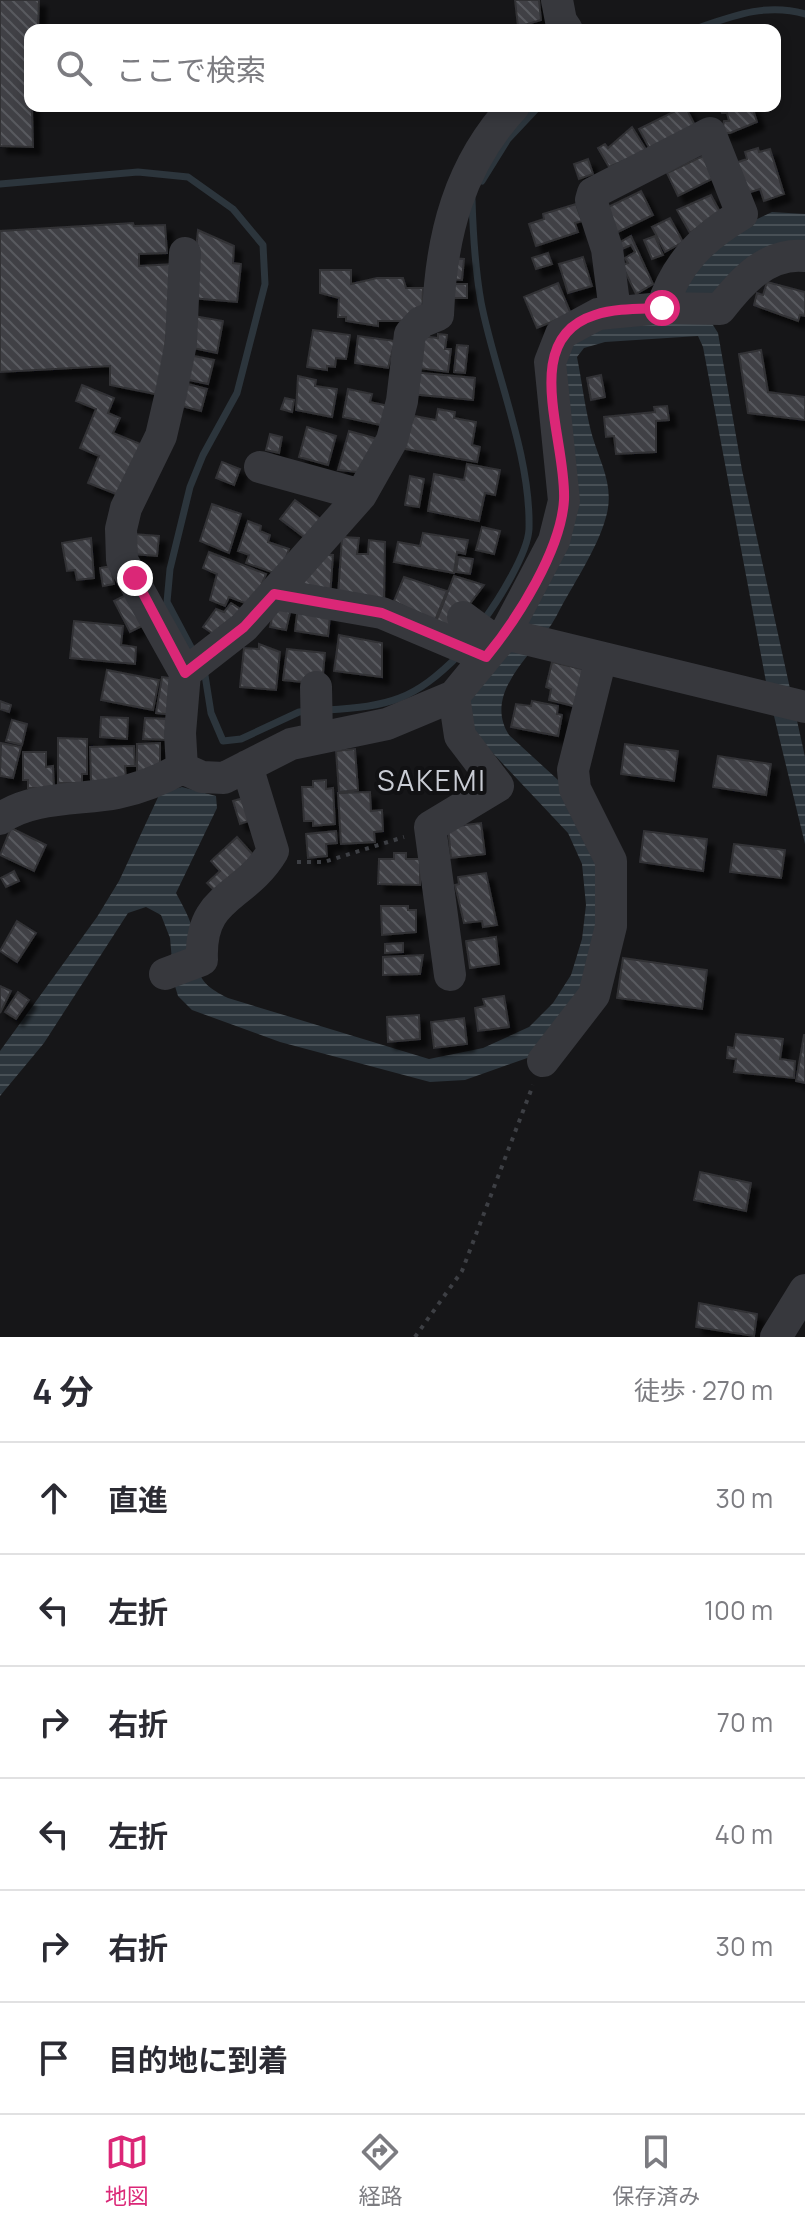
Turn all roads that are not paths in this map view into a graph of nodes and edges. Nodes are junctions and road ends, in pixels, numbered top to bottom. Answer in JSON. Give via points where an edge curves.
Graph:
{"nodes":[{"id":1,"x":557,"y":0,"type":"edge"},
{"id":2,"x":563,"y":24,"type":"edge"},
{"id":3,"x":509,"y":112,"type":"edge"},
{"id":4,"x":185,"y":253,"type":"dead end"},
{"id":5,"x":805,"y":256,"type":"edge"},
{"id":6,"x":662,"y":308,"type":"junction"},
{"id":7,"x":615,"y":311,"type":"junction"},
{"id":8,"x":260,"y":467,"type":"dead end"},
{"id":9,"x":361,"y":495,"type":"junction"},
{"id":10,"x":274,"y":594,"type":"junction"},
{"id":11,"x":463,"y":617,"type":"dead end"},
{"id":12,"x":496,"y":644,"type":"junction"},
{"id":13,"x":601,"y":658,"type":"junction"},
{"id":14,"x":185,"y":673,"type":"junction"},
{"id":15,"x":316,"y":687,"type":"dead end"},
{"id":16,"x":454,"y":696,"type":"junction"},
{"id":17,"x":805,"y":707,"type":"edge"},
{"id":18,"x":317,"y":738,"type":"junction"},
{"id":19,"x":247,"y":766,"type":"junction"},
{"id":20,"x":182,"y":768,"type":"junction"},
{"id":21,"x":0,"y":819,"type":"edge"},
{"id":22,"x":165,"y":974,"type":"dead end"},
{"id":23,"x":450,"y":975,"type":"dead end"},
{"id":24,"x":543,"y":1061,"type":"road end"},
{"id":25,"x":805,"y":1290,"type":"edge"},
{"id":26,"x":776,"y":1337,"type":"edge"}],
"edges":[{"from":1,"to":2,"type":"street"},
{"from":3,"to":9,"type":"street","via":[[484,142],[461,186],[445,239],[438,315],[410,334],[392,440]]},
{"from":4,"to":14,"type":"street","via":[[181,343],[171,393],[161,436],[121,529],[122,560]]},
{"from":5,"to":6,"type":"street","via":[[768,263],[744,279],[720,309]]},
{"from":6,"to":7,"type":"street"},
{"from":6,"to":7,"type":"street","via":[[668,286],[687,257],[710,233],[742,214],[710,133],[593,193]]},
{"from":7,"to":12,"type":"street","via":[[586,318],[561,334],[550,362],[564,501],[554,541]]},
{"from":8,"to":9,"type":"street"},
{"from":9,"to":10,"type":"street"},
{"from":10,"to":12,"type":"street","via":[[382,613]]},
{"from":10,"to":14,"type":"street","via":[[244,627]]},
{"from":11,"to":12,"type":"street"},
{"from":12,"to":13,"type":"street"},
{"from":12,"to":16,"type":"street"},
{"from":13,"to":17,"type":"street"},
{"from":13,"to":24,"type":"street","via":[[573,770],[575,789],[611,861],[611,926],[594,995]]},
{"from":14,"to":20,"type":"street"},
{"from":15,"to":18,"type":"street"},
{"from":16,"to":18,"type":"street","via":[[387,724]]},
{"from":16,"to":23,"type":"street","via":[[460,736],[498,786],[430,827]]},
{"from":18,"to":19,"type":"street","via":[[291,744]]},
{"from":19,"to":20,"type":"street","via":[[216,780]]},
{"from":19,"to":22,"type":"street","via":[[273,851],[260,873],[213,910],[205,923],[202,960]]},
{"from":20,"to":21,"type":"street","via":[[157,782],[36,805]]},
{"from":25,"to":26,"type":"street"}]}
